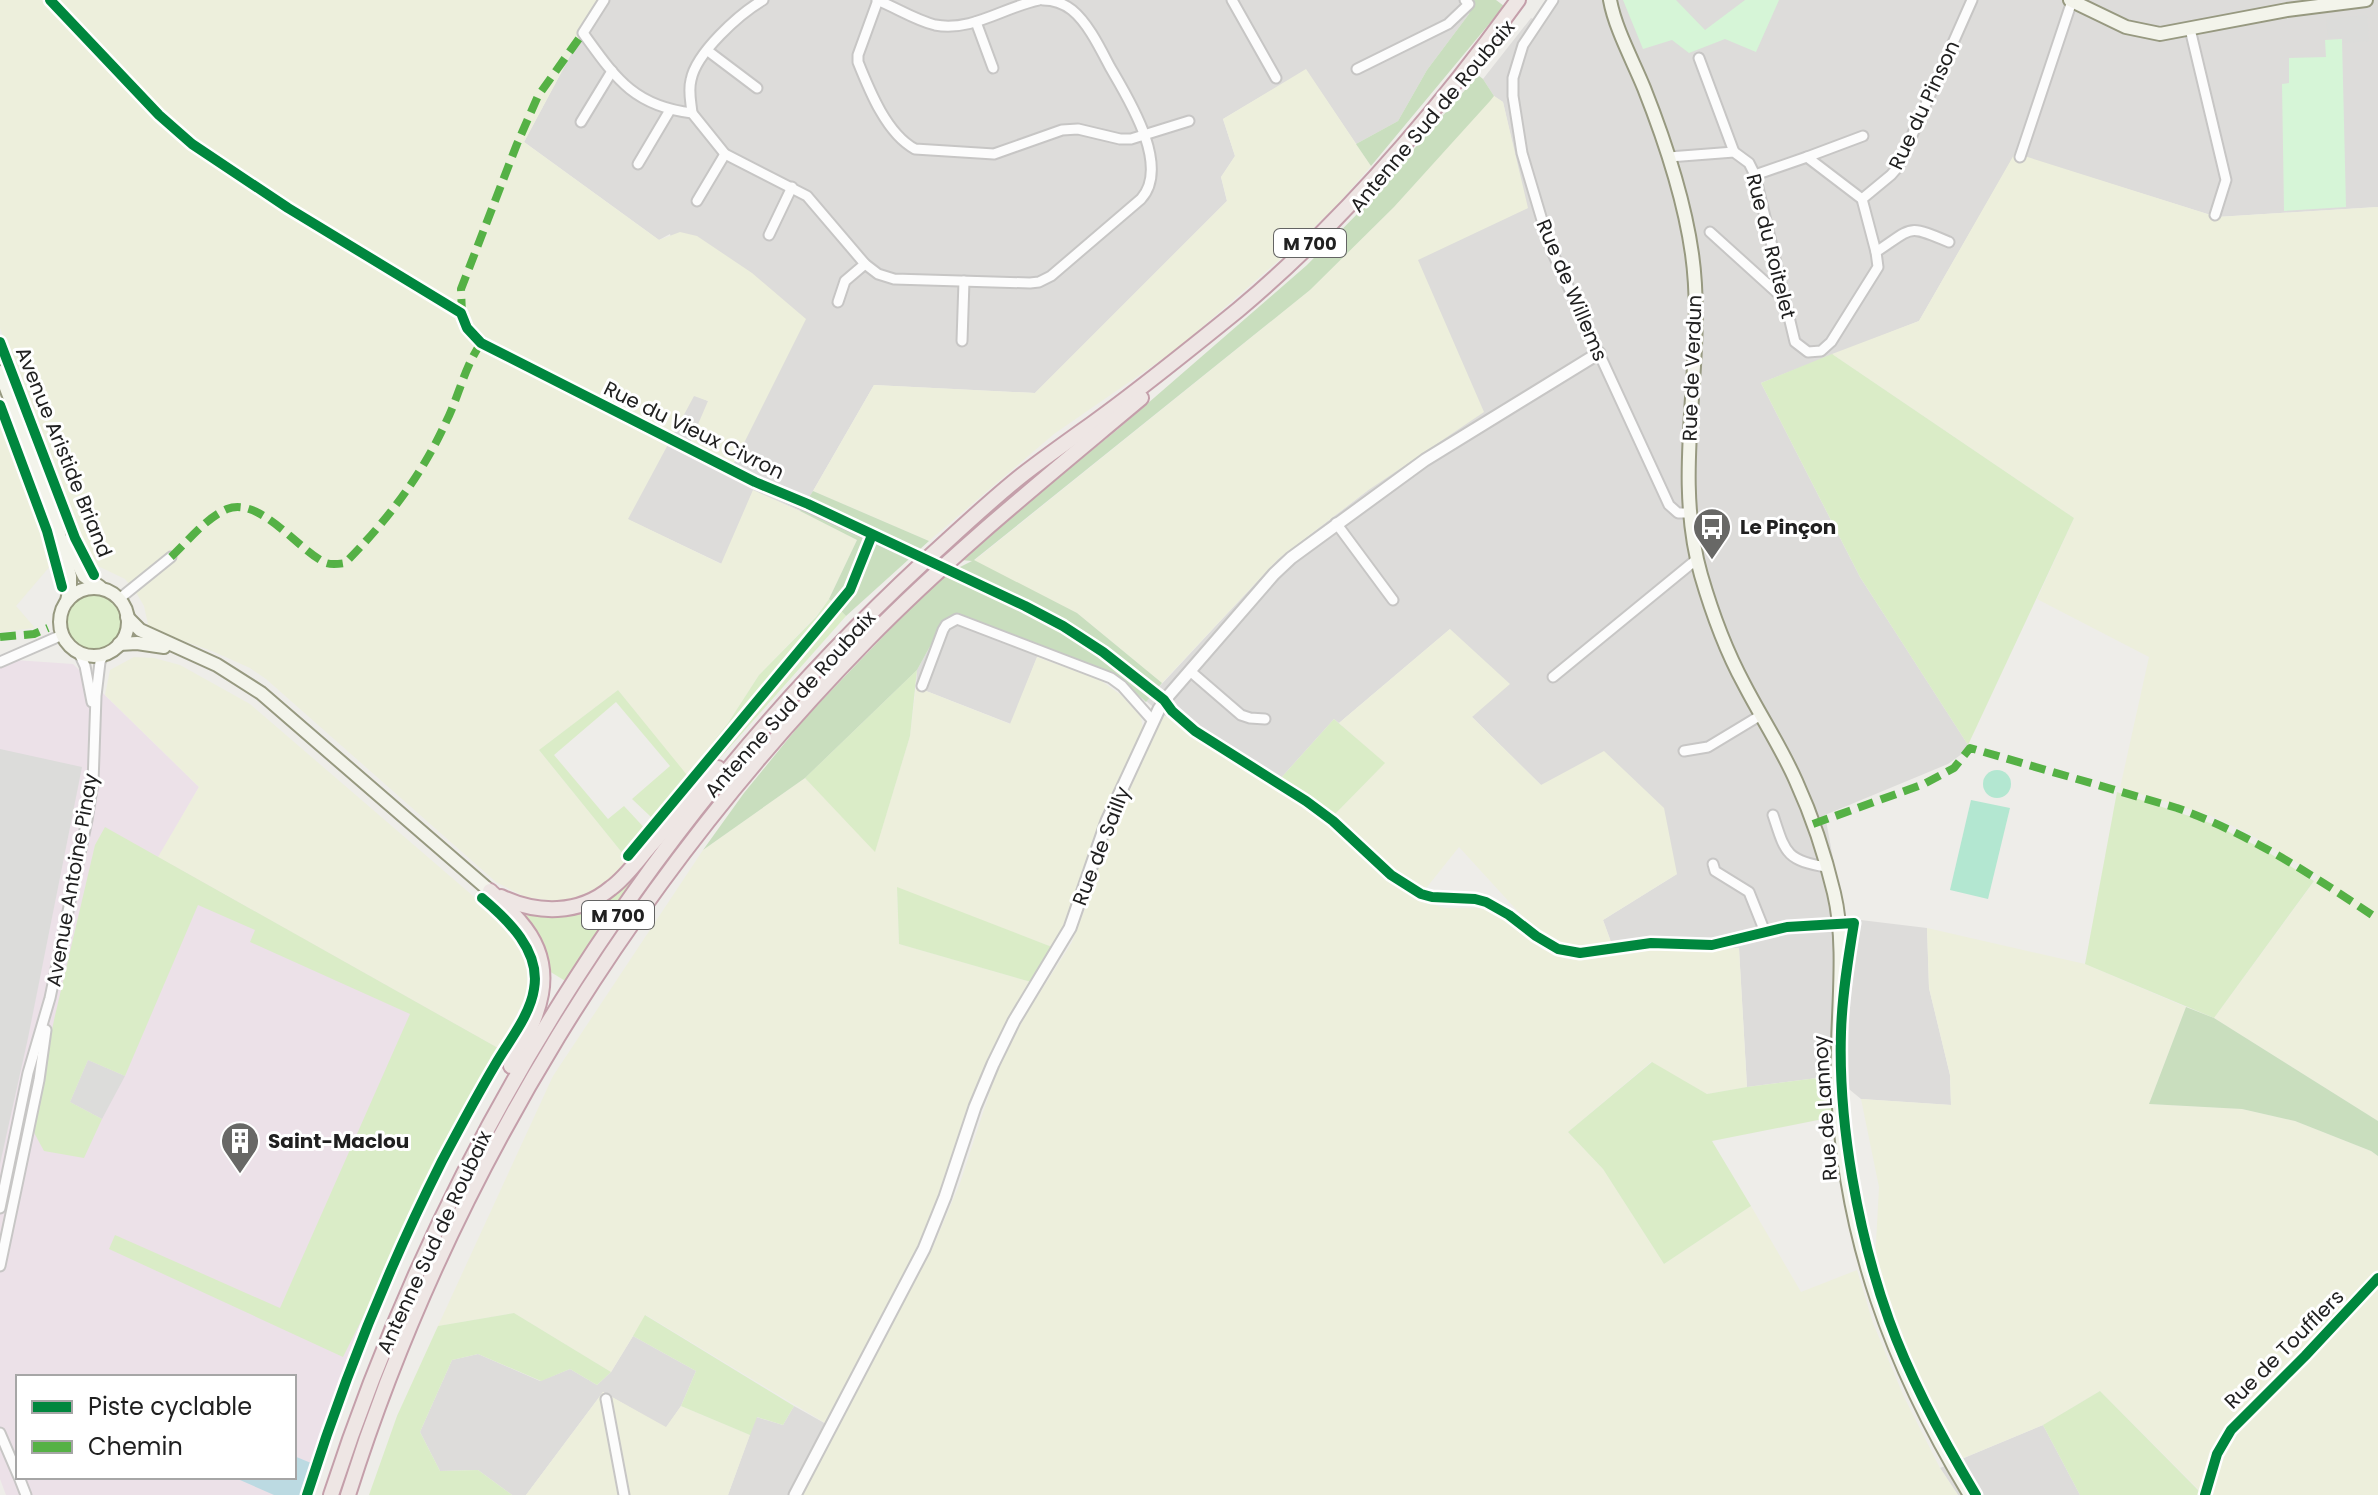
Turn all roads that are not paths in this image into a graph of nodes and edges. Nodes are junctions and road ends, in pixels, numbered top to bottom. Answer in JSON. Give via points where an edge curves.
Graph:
{"nodes":[{"id":1,"x":604,"y":0,"type":"edge"},
{"id":2,"x":763,"y":0,"type":"edge"},
{"id":3,"x":878,"y":0,"type":"edge"},
{"id":4,"x":1041,"y":0,"type":"edge"},
{"id":5,"x":1232,"y":0,"type":"edge"},
{"id":6,"x":1518,"y":0,"type":"edge"},
{"id":7,"x":1527,"y":0,"type":"edge"},
{"id":8,"x":1553,"y":0,"type":"edge"},
{"id":9,"x":1972,"y":0,"type":"edge"},
{"id":10,"x":2366,"y":0,"type":"edge"},
{"id":11,"x":2071,"y":1,"type":"edge"},
{"id":12,"x":1467,"y":2,"type":"edge"},
{"id":13,"x":1610,"y":3,"type":"edge"},
{"id":14,"x":976,"y":22,"type":"junction"},
{"id":15,"x":2190,"y":29,"type":"junction"},
{"id":16,"x":708,"y":51,"type":"junction"},
{"id":17,"x":1699,"y":58,"type":"dead end"},
{"id":18,"x":993,"y":68,"type":"dead end"},
{"id":19,"x":1357,"y":69,"type":"dead end"},
{"id":20,"x":612,"y":71,"type":"junction"},
{"id":21,"x":1276,"y":78,"type":"dead end"},
{"id":22,"x":757,"y":88,"type":"dead end"},
{"id":23,"x":670,"y":110,"type":"junction"},
{"id":24,"x":692,"y":113,"type":"junction"},
{"id":25,"x":1189,"y":121,"type":"dead end"},
{"id":26,"x":581,"y":122,"type":"dead end"},
{"id":27,"x":1145,"y":136,"type":"junction"},
{"id":28,"x":1863,"y":136,"type":"dead end"},
{"id":29,"x":1734,"y":152,"type":"junction"},
{"id":30,"x":725,"y":154,"type":"junction"},
{"id":31,"x":1669,"y":157,"type":"junction"},
{"id":32,"x":1807,"y":157,"type":"junction"},
{"id":33,"x":2020,"y":157,"type":"dead end"},
{"id":34,"x":638,"y":164,"type":"dead end"},
{"id":35,"x":1755,"y":175,"type":"junction"},
{"id":36,"x":792,"y":187,"type":"junction"},
{"id":37,"x":1862,"y":199,"type":"junction"},
{"id":38,"x":697,"y":201,"type":"dead end"},
{"id":39,"x":2215,"y":215,"type":"dead end"},
{"id":40,"x":1710,"y":232,"type":"dead end"},
{"id":41,"x":769,"y":235,"type":"dead end"},
{"id":42,"x":1949,"y":242,"type":"dead end"},
{"id":43,"x":1876,"y":252,"type":"junction"},
{"id":44,"x":865,"y":264,"type":"junction"},
{"id":45,"x":964,"y":281,"type":"junction"},
{"id":46,"x":1784,"y":299,"type":"junction"},
{"id":47,"x":838,"y":302,"type":"dead end"},
{"id":48,"x":962,"y":341,"type":"dead end"},
{"id":49,"x":481,"y":343,"type":"dead end"},
{"id":50,"x":1599,"y":353,"type":"junction"},
{"id":51,"x":0,"y":372,"type":"edge"},
{"id":52,"x":1691,"y":513,"type":"junction"},
{"id":53,"x":55,"y":518,"type":"junction"},
{"id":54,"x":1336,"y":523,"type":"junction"},
{"id":55,"x":171,"y":557,"type":"dead end"},
{"id":56,"x":1697,"y":559,"type":"junction"},
{"id":57,"x":103,"y":589,"type":"junction"},
{"id":58,"x":119,"y":599,"type":"junction"},
{"id":59,"x":1393,"y":600,"type":"dead end"},
{"id":60,"x":67,"y":601,"type":"junction"},
{"id":61,"x":127,"y":617,"type":"junction"},
{"id":62,"x":62,"y":635,"type":"junction"},
{"id":63,"x":119,"y":644,"type":"junction"},
{"id":64,"x":183,"y":650,"type":"junction"},
{"id":65,"x":79,"y":653,"type":"junction"},
{"id":66,"x":104,"y":654,"type":"junction"},
{"id":67,"x":0,"y":662,"type":"edge"},
{"id":68,"x":1190,"y":671,"type":"junction"},
{"id":69,"x":1553,"y":677,"type":"dead end"},
{"id":70,"x":922,"y":686,"type":"dead end"},
{"id":71,"x":1164,"y":700,"type":"junction"},
{"id":72,"x":94,"y":714,"type":"junction"},
{"id":73,"x":1761,"y":715,"type":"junction"},
{"id":74,"x":1265,"y":719,"type":"dead end"},
{"id":75,"x":1153,"y":721,"type":"junction"},
{"id":76,"x":1772,"y":734,"type":"joint"},
{"id":77,"x":749,"y":744,"type":"junction"},
{"id":78,"x":1684,"y":751,"type":"dead end"},
{"id":79,"x":1773,"y":815,"type":"dead end"},
{"id":80,"x":1713,"y":864,"type":"dead end"},
{"id":81,"x":1827,"y":867,"type":"junction"},
{"id":82,"x":490,"y":891,"type":"junction"},
{"id":83,"x":1765,"y":932,"type":"dead end"},
{"id":84,"x":50,"y":998,"type":"junction"},
{"id":85,"x":12,"y":1153,"type":"junction"},
{"id":86,"x":24,"y":1155,"type":"junction"},
{"id":87,"x":451,"y":1199,"type":"junction"},
{"id":88,"x":0,"y":1208,"type":"edge"},
{"id":89,"x":0,"y":1266,"type":"edge"},
{"id":90,"x":2378,"y":1278,"type":"edge"},
{"id":91,"x":606,"y":1399,"type":"dead end"},
{"id":92,"x":0,"y":1433,"type":"edge"},
{"id":93,"x":16,"y":1471,"type":"edge"},
{"id":94,"x":331,"y":1495,"type":"edge"},
{"id":95,"x":348,"y":1495,"type":"edge"},
{"id":96,"x":624,"y":1495,"type":"edge"},
{"id":97,"x":795,"y":1495,"type":"edge"},
{"id":98,"x":1970,"y":1495,"type":"edge"},
{"id":99,"x":2205,"y":1495,"type":"edge"}],
"edges":[{"from":1,"to":20,"type":"street","via":[[583,33]]},
{"from":2,"to":16,"type":"street","via":[[731,22]]},
{"from":3,"to":14,"type":"street","via":[[933,24]]},
{"from":3,"to":27,"type":"street","via":[[858,62],[892,131],[905,144],[994,154],[1069,128],[1120,139]]},
{"from":4,"to":14,"type":"street"},
{"from":4,"to":27,"type":"street","via":[[1075,13],[1117,78]]},
{"from":5,"to":21,"type":"street"},
{"from":6,"to":77,"type":"highway","name":"Antenne Sud de Roubaix","number":"M 700","via":[[1427,117],[1307,246],[1221,324],[1020,476],[955,533],[859,624]]},
{"from":7,"to":95,"type":"highway","name":"Antenne Sud de Roubaix","number":"M 700","via":[[1439,114],[1306,260],[1006,511],[880,627],[771,743],[699,832],[593,982],[499,1141],[418,1309]]},
{"from":8,"to":50,"type":"street","name":"Rue de Willems","via":[[1523,45],[1513,96],[1522,153],[1545,234]]},
{"from":9,"to":37,"type":"street","name":"Rue du Pinson","via":[[1904,155],[1891,175]]},
{"from":10,"to":15,"type":"main road"},
{"from":11,"to":15,"type":"main road","via":[[2140,31]]},
{"from":11,"to":33,"type":"street"},
{"from":12,"to":19,"type":"street","via":[[1452,21]]},
{"from":13,"to":31,"type":"main road","name":"Rue de Verdun"},
{"from":14,"to":18,"type":"street"},
{"from":15,"to":39,"type":"street","via":[[2226,180]]},
{"from":16,"to":22,"type":"street"},
{"from":16,"to":24,"type":"street","via":[[693,72]]},
{"from":17,"to":29,"type":"street","name":"Rue du Roitelet"},
{"from":20,"to":23,"type":"street","via":[[633,92]]},
{"from":20,"to":26,"type":"street"},
{"from":23,"to":24,"type":"street"},
{"from":23,"to":34,"type":"street"},
{"from":24,"to":30,"type":"street"},
{"from":25,"to":27,"type":"street"},
{"from":27,"to":45,"type":"street","via":[[1152,176],[1147,192],[1051,276],[1030,283]]},
{"from":28,"to":32,"type":"street"},
{"from":29,"to":31,"type":"street","name":"Rue du Roitelet"},
{"from":29,"to":35,"type":"street","name":"Rue du Roitelet"},
{"from":30,"to":36,"type":"street"},
{"from":30,"to":38,"type":"street"},
{"from":31,"to":52,"type":"main road","name":"Rue de Verdun","via":[[1695,276]]},
{"from":32,"to":35,"type":"street"},
{"from":32,"to":37,"type":"street"},
{"from":35,"to":46,"type":"street","name":"Rue du Roitelet"},
{"from":36,"to":41,"type":"street"},
{"from":36,"to":44,"type":"street","via":[[813,202]]},
{"from":37,"to":43,"type":"street"},
{"from":40,"to":46,"type":"street"},
{"from":42,"to":43,"type":"street","via":[[1912,229]]},
{"from":43,"to":46,"type":"street","name":"Rue du Roitelet","via":[[1876,273],[1821,351],[1803,350],[1795,342]]},
{"from":44,"to":45,"type":"street","via":[[887,278]]},
{"from":44,"to":47,"type":"street","via":[[845,281]]},
{"from":45,"to":48,"type":"street"},
{"from":49,"to":71,"type":"street","name":"Rue du Vieux Civron","bridge":true,"via":[[741,475],[1063,626]]},
{"from":50,"to":52,"type":"street","name":"Rue de Willems","via":[[1669,505],[1678,513]]},
{"from":50,"to":54,"type":"street","name":"Rue de Sailly","via":[[1442,448]]},
{"from":51,"to":53,"type":"main road","name":"Avenue Aristide Briand"},
{"from":52,"to":56,"type":"main road","name":"Rue de Verdun"},
{"from":53,"to":57,"type":"main road","name":"Avenue Aristide Briand","via":[[84,576]]},
{"from":53,"to":60,"type":"main road","name":"Avenue Aristide Briand","via":[[70,576]]},
{"from":54,"to":59,"type":"street"},
{"from":54,"to":68,"type":"street","name":"Rue de Sailly","via":[[1282,566]]},
{"from":55,"to":58,"type":"street"},
{"from":56,"to":69,"type":"street"},
{"from":56,"to":73,"type":"main road","name":"Rue de Verdun","via":[[1723,642]]},
{"from":57,"to":58,"type":"main road"},
{"from":57,"to":60,"type":"main road","via":[[83,589]]},
{"from":58,"to":61,"type":"main road"},
{"from":60,"to":62,"type":"main road","via":[[60,617]]},
{"from":61,"to":63,"type":"main road"},
{"from":61,"to":64,"type":"main road","via":[[140,630]]},
{"from":62,"to":65,"type":"main road"},
{"from":62,"to":67,"type":"street"},
{"from":63,"to":64,"type":"main road"},
{"from":63,"to":66,"type":"main road"},
{"from":64,"to":82,"type":"main road","via":[[261,693]]},
{"from":65,"to":66,"type":"main road"},
{"from":65,"to":72,"type":"street","name":"Avenue Antoine Pinay"},
{"from":66,"to":72,"type":"street","name":"Avenue Antoine Pinay"},
{"from":68,"to":71,"type":"street","name":"Rue de Sailly"},
{"from":68,"to":74,"type":"street","via":[[1241,715]]},
{"from":70,"to":75,"type":"street","via":[[943,630],[957,619],[1111,678]]},
{"from":71,"to":75,"type":"street","name":"Rue de Sailly"},
{"from":72,"to":84,"type":"street","name":"Avenue Antoine Pinay","via":[[92,794]]},
{"from":73,"to":76,"type":"main road","name":"Rue de Verdun"},
{"from":73,"to":78,"type":"street","via":[[1708,747]]},
{"from":75,"to":97,"type":"street","name":"Rue de Sailly","via":[[1107,821],[1070,928],[993,1064],[924,1249]]},
{"from":76,"to":81,"type":"main road","name":"Rue de Lannoy","via":[[1804,800]]},
{"from":77,"to":82,"type":"highway","via":[[716,770],[600,897],[576,907],[543,910]]},
{"from":77,"to":87,"type":"highway","name":"Antenne Sud de Roubaix","number":"M 700","via":[[659,857],[589,958],[524,1061]]},
{"from":79,"to":81,"type":"street","via":[[1791,856]]},
{"from":80,"to":83,"type":"street","via":[[1715,871],[1749,892]]},
{"from":81,"to":98,"type":"main road","name":"Rue de Lannoy","via":[[1839,924],[1841,1132],[1858,1240],[1896,1355]]},
{"from":82,"to":87,"type":"highway","via":[[533,941],[542,996],[534,1024],[464,1154]]},
{"from":84,"to":85,"type":"street","name":"Avenue Antoine Pinay"},
{"from":84,"to":86,"type":"street","name":"Avenue Antoine Pinay"},
{"from":85,"to":86,"type":"street"},
{"from":85,"to":88,"type":"street","name":"Avenue Antoine Pinay"},
{"from":86,"to":89,"type":"street","name":"Avenue Antoine Pinay"},
{"from":87,"to":94,"type":"highway","name":"Antenne Sud de Roubaix","number":"M 700","via":[[389,1337]]},
{"from":90,"to":99,"type":"street","name":"Rue de Toufflers","via":[[2236,1423],[2217,1454]]},
{"from":91,"to":96,"type":"street"},
{"from":92,"to":93,"type":"street"}]}
